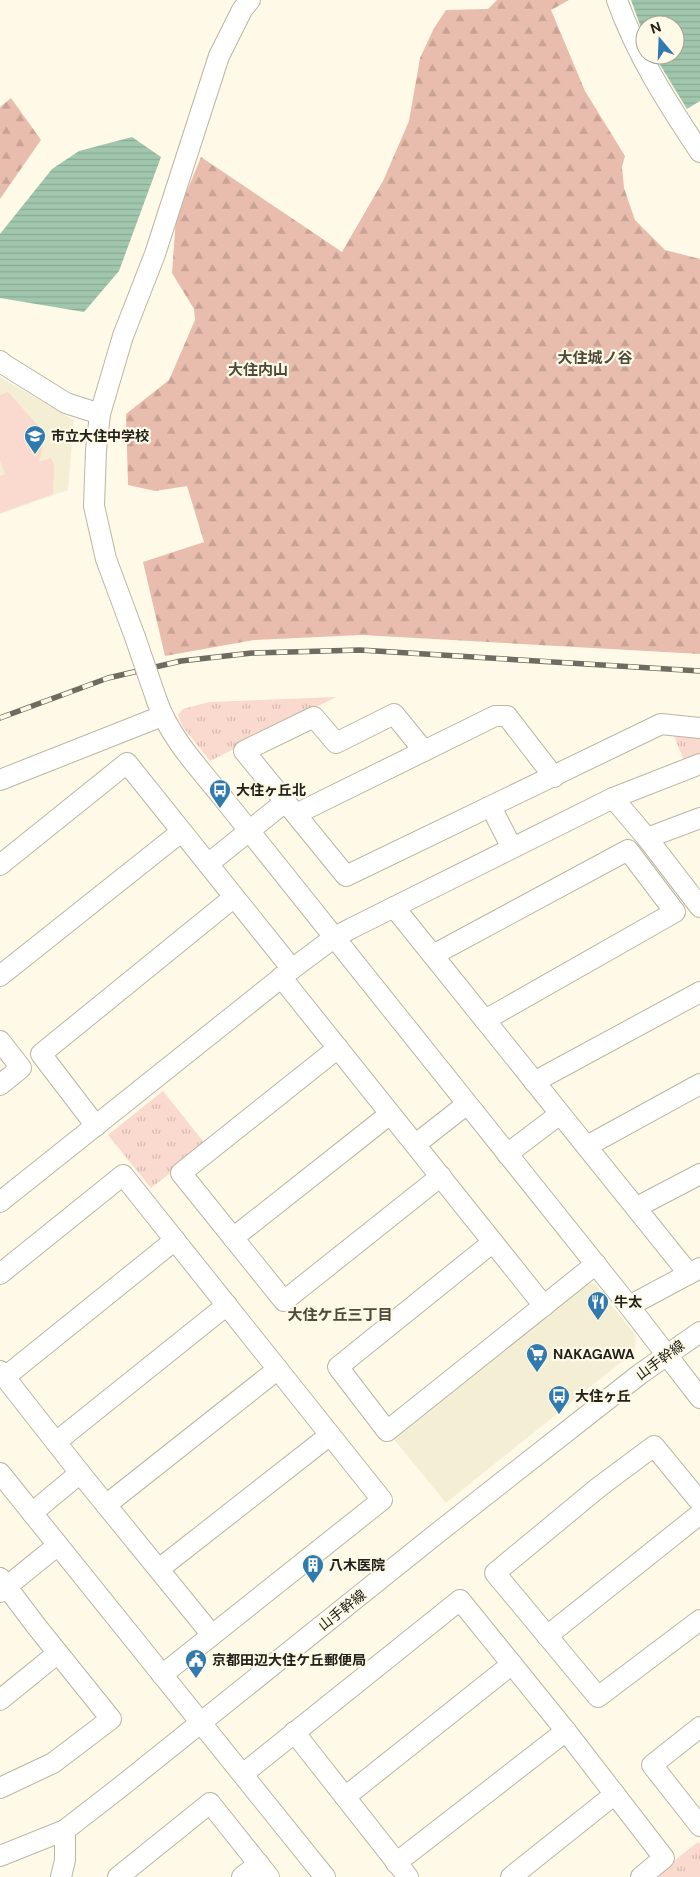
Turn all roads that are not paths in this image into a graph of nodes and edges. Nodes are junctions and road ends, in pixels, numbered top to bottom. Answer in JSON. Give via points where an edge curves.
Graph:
{"nodes":[{"id":1,"x":250,"y":0,"type":"edge"},
{"id":2,"x":617,"y":0,"type":"edge"},
{"id":3,"x":700,"y":152,"type":"edge"},
{"id":4,"x":0,"y":361,"type":"edge"},
{"id":5,"x":100,"y":414,"type":"junction"},
{"id":6,"x":160,"y":708,"type":"junction"},
{"id":7,"x":700,"y":728,"type":"edge"},
{"id":8,"x":424,"y":751,"type":"junction"},
{"id":9,"x":700,"y":764,"type":"edge"},
{"id":10,"x":554,"y":777,"type":"junction"},
{"id":11,"x":0,"y":780,"type":"edge"},
{"id":12,"x":612,"y":798,"type":"junction"},
{"id":13,"x":491,"y":807,"type":"junction"},
{"id":14,"x":291,"y":808,"type":"junction"},
{"id":15,"x":700,"y":818,"type":"edge"},
{"id":16,"x":248,"y":831,"type":"junction"},
{"id":17,"x":181,"y":832,"type":"junction"},
{"id":18,"x":647,"y":838,"type":"junction"},
{"id":19,"x":512,"y":848,"type":"junction"},
{"id":20,"x":208,"y":864,"type":"junction"},
{"id":21,"x":0,"y":865,"type":"edge"},
{"id":22,"x":234,"y":898,"type":"junction"},
{"id":23,"x":699,"y":905,"type":"edge"},
{"id":24,"x":394,"y":906,"type":"junction"},
{"id":25,"x":334,"y":937,"type":"junction"},
{"id":26,"x":433,"y":956,"type":"junction"},
{"id":27,"x":286,"y":973,"type":"junction"},
{"id":28,"x":0,"y":976,"type":"edge"},
{"id":29,"x":700,"y":992,"type":"edge"},
{"id":30,"x":485,"y":1020,"type":"junction"},
{"id":31,"x":0,"y":1041,"type":"edge"},
{"id":32,"x":338,"y":1048,"type":"junction"},
{"id":33,"x":534,"y":1082,"type":"junction"},
{"id":34,"x":700,"y":1084,"type":"edge"},
{"id":35,"x":0,"y":1085,"type":"edge"},
{"id":36,"x":467,"y":1104,"type":"junction"},
{"id":37,"x":390,"y":1114,"type":"junction"},
{"id":38,"x":560,"y":1114,"type":"junction"},
{"id":39,"x":96,"y":1126,"type":"junction"},
{"id":40,"x":416,"y":1144,"type":"junction"},
{"id":41,"x":587,"y":1146,"type":"junction"},
{"id":42,"x":508,"y":1154,"type":"junction"},
{"id":43,"x":700,"y":1174,"type":"edge"},
{"id":44,"x":441,"y":1176,"type":"junction"},
{"id":45,"x":0,"y":1202,"type":"edge"},
{"id":46,"x":637,"y":1207,"type":"junction"},
{"id":47,"x":233,"y":1238,"type":"junction"},
{"id":48,"x":175,"y":1240,"type":"junction"},
{"id":49,"x":493,"y":1242,"type":"junction"},
{"id":50,"x":596,"y":1264,"type":"junction"},
{"id":51,"x":694,"y":1271,"type":"edge"},
{"id":52,"x":0,"y":1274,"type":"edge"},
{"id":53,"x":227,"y":1305,"type":"junction"},
{"id":54,"x":544,"y":1306,"type":"junction"},
{"id":55,"x":629,"y":1306,"type":"junction"},
{"id":56,"x":700,"y":1332,"type":"edge"},
{"id":57,"x":667,"y":1355,"type":"junction"},
{"id":58,"x":278,"y":1369,"type":"junction"},
{"id":59,"x":2,"y":1374,"type":"edge"},
{"id":60,"x":700,"y":1398,"type":"edge"},
{"id":61,"x":330,"y":1436,"type":"junction"},
{"id":62,"x":56,"y":1442,"type":"junction"},
{"id":63,"x":0,"y":1473,"type":"edge"},
{"id":64,"x":80,"y":1473,"type":"junction"},
{"id":65,"x":700,"y":1502,"type":"edge"},
{"id":66,"x":106,"y":1505,"type":"junction"},
{"id":67,"x":32,"y":1513,"type":"junction"},
{"id":68,"x":700,"y":1514,"type":"edge"},
{"id":69,"x":58,"y":1545,"type":"junction"},
{"id":70,"x":159,"y":1570,"type":"junction"},
{"id":71,"x":2,"y":1585,"type":"edge"},
{"id":72,"x":700,"y":1620,"type":"edge"},
{"id":73,"x":212,"y":1635,"type":"junction"},
{"id":74,"x":547,"y":1636,"type":"junction"},
{"id":75,"x":58,"y":1653,"type":"junction"},
{"id":76,"x":512,"y":1664,"type":"junction"},
{"id":77,"x":162,"y":1674,"type":"junction"},
{"id":78,"x":0,"y":1700,"type":"edge"},
{"id":79,"x":200,"y":1724,"type":"junction"},
{"id":80,"x":700,"y":1726,"type":"edge"},
{"id":81,"x":566,"y":1730,"type":"junction"},
{"id":82,"x":294,"y":1732,"type":"junction"},
{"id":83,"x":243,"y":1774,"type":"junction"},
{"id":84,"x":0,"y":1788,"type":"edge"},
{"id":85,"x":615,"y":1794,"type":"junction"},
{"id":86,"x":345,"y":1797,"type":"junction"},
{"id":87,"x":700,"y":1826,"type":"edge"},
{"id":88,"x":65,"y":1830,"type":"junction"},
{"id":89,"x":0,"y":1856,"type":"edge"},
{"id":90,"x":264,"y":1870,"type":"edge"},
{"id":91,"x":402,"y":1870,"type":"edge"},
{"id":92,"x":61,"y":1877,"type":"edge"},
{"id":93,"x":118,"y":1877,"type":"edge"},
{"id":94,"x":242,"y":1877,"type":"edge"},
{"id":95,"x":325,"y":1877,"type":"edge"},
{"id":96,"x":511,"y":1877,"type":"edge"},
{"id":97,"x":640,"y":1877,"type":"edge"}],
"edges":[{"from":1,"to":5,"type":"street","via":[[219,56],[155,254],[123,336]]},
{"from":2,"to":3,"type":"street","via":[[635,44]]},
{"from":4,"to":5,"type":"street","via":[[66,403]]},
{"from":5,"to":6,"type":"street","bridge":true,"via":[[94,506],[106,559]]},
{"from":6,"to":11,"type":"street"},
{"from":6,"to":16,"type":"street","via":[[178,740]]},
{"from":7,"to":10,"type":"street","via":[[661,724]]},
{"from":8,"to":10,"type":"street","via":[[495,716],[507,716]]},
{"from":8,"to":14,"type":"street"},
{"from":8,"to":14,"type":"street","via":[[394,714],[336,743],[314,718],[244,751]]},
{"from":9,"to":12,"type":"street"},
{"from":10,"to":13,"type":"street"},
{"from":12,"to":18,"type":"street"},
{"from":12,"to":19,"type":"street"},
{"from":13,"to":14,"type":"street","via":[[346,876]]},
{"from":13,"to":19,"type":"street"},
{"from":14,"to":16,"type":"street"},
{"from":15,"to":18,"type":"street"},
{"from":16,"to":20,"type":"street"},
{"from":16,"to":25,"type":"street"},
{"from":17,"to":20,"type":"street"},
{"from":17,"to":21,"type":"street","via":[[127,763]]},
{"from":17,"to":28,"type":"street"},
{"from":18,"to":23,"type":"street"},
{"from":19,"to":24,"type":"street"},
{"from":20,"to":22,"type":"street"},
{"from":22,"to":27,"type":"street"},
{"from":22,"to":39,"type":"street","via":[[41,1054]]},
{"from":24,"to":25,"type":"street"},
{"from":24,"to":26,"type":"street"},
{"from":25,"to":27,"type":"street"},
{"from":25,"to":36,"type":"street"},
{"from":26,"to":30,"type":"street"},
{"from":26,"to":30,"type":"street","via":[[628,850],[674,912]]},
{"from":27,"to":32,"type":"street"},
{"from":27,"to":39,"type":"street"},
{"from":29,"to":33,"type":"street"},
{"from":30,"to":33,"type":"street"},
{"from":31,"to":35,"type":"street","via":[[21,1068]]},
{"from":32,"to":37,"type":"street"},
{"from":32,"to":47,"type":"street","via":[[181,1173]]},
{"from":33,"to":38,"type":"street"},
{"from":34,"to":41,"type":"street"},
{"from":36,"to":40,"type":"street"},
{"from":36,"to":42,"type":"street"},
{"from":37,"to":40,"type":"street"},
{"from":37,"to":47,"type":"street"},
{"from":38,"to":41,"type":"street"},
{"from":38,"to":42,"type":"street"},
{"from":39,"to":45,"type":"street"},
{"from":40,"to":44,"type":"street"},
{"from":41,"to":46,"type":"street"},
{"from":42,"to":50,"type":"street"},
{"from":43,"to":46,"type":"street"},
{"from":44,"to":47,"type":"street","via":[[284,1301]]},
{"from":44,"to":49,"type":"street"},
{"from":46,"to":51,"type":"street"},
{"from":48,"to":52,"type":"street","via":[[123,1175]]},
{"from":48,"to":53,"type":"street"},
{"from":48,"to":59,"type":"street"},
{"from":49,"to":54,"type":"street"},
{"from":49,"to":54,"type":"street","via":[[338,1367],[387,1431]]},
{"from":50,"to":54,"type":"street"},
{"from":50,"to":55,"type":"street"},
{"from":51,"to":55,"type":"street"},
{"from":53,"to":58,"type":"street"},
{"from":53,"to":62,"type":"street"},
{"from":55,"to":57,"type":"street"},
{"from":56,"to":57,"type":"street","name":"山手幹線"},
{"from":57,"to":60,"type":"street"},
{"from":57,"to":79,"type":"street","name":"山手幹線","via":[[440,1531]]},
{"from":58,"to":61,"type":"street"},
{"from":58,"to":66,"type":"street"},
{"from":59,"to":62,"type":"street"},
{"from":61,"to":70,"type":"street"},
{"from":61,"to":73,"type":"street","via":[[382,1500]]},
{"from":62,"to":64,"type":"street"},
{"from":63,"to":67,"type":"street"},
{"from":64,"to":66,"type":"street"},
{"from":64,"to":67,"type":"street"},
{"from":65,"to":74,"type":"street","via":[[654,1446],[495,1573]]},
{"from":66,"to":70,"type":"street"},
{"from":67,"to":69,"type":"street"},
{"from":68,"to":74,"type":"street"},
{"from":69,"to":71,"type":"street"},
{"from":69,"to":77,"type":"street"},
{"from":70,"to":73,"type":"street"},
{"from":71,"to":75,"type":"street"},
{"from":72,"to":74,"type":"street","via":[[598,1697]]},
{"from":73,"to":77,"type":"street"},
{"from":75,"to":78,"type":"street"},
{"from":75,"to":84,"type":"street","via":[[111,1718],[53,1763]]},
{"from":76,"to":81,"type":"street"},
{"from":76,"to":82,"type":"street","via":[[460,1600]]},
{"from":76,"to":86,"type":"street"},
{"from":77,"to":79,"type":"street"},
{"from":79,"to":83,"type":"street"},
{"from":79,"to":88,"type":"street","name":"山手幹線"},
{"from":80,"to":87,"type":"street","via":[[652,1765]]},
{"from":81,"to":85,"type":"street"},
{"from":81,"to":91,"type":"street"},
{"from":82,"to":83,"type":"street"},
{"from":82,"to":86,"type":"street"},
{"from":83,"to":95,"type":"street"},
{"from":85,"to":96,"type":"street"},
{"from":85,"to":97,"type":"street","via":[[664,1858]]},
{"from":86,"to":91,"type":"street"},
{"from":88,"to":89,"type":"street","name":"山手幹線"},
{"from":88,"to":92,"type":"street","via":[[65,1860]]},
{"from":90,"to":93,"type":"street","via":[[210,1803]]},
{"from":90,"to":94,"type":"street"}]}
